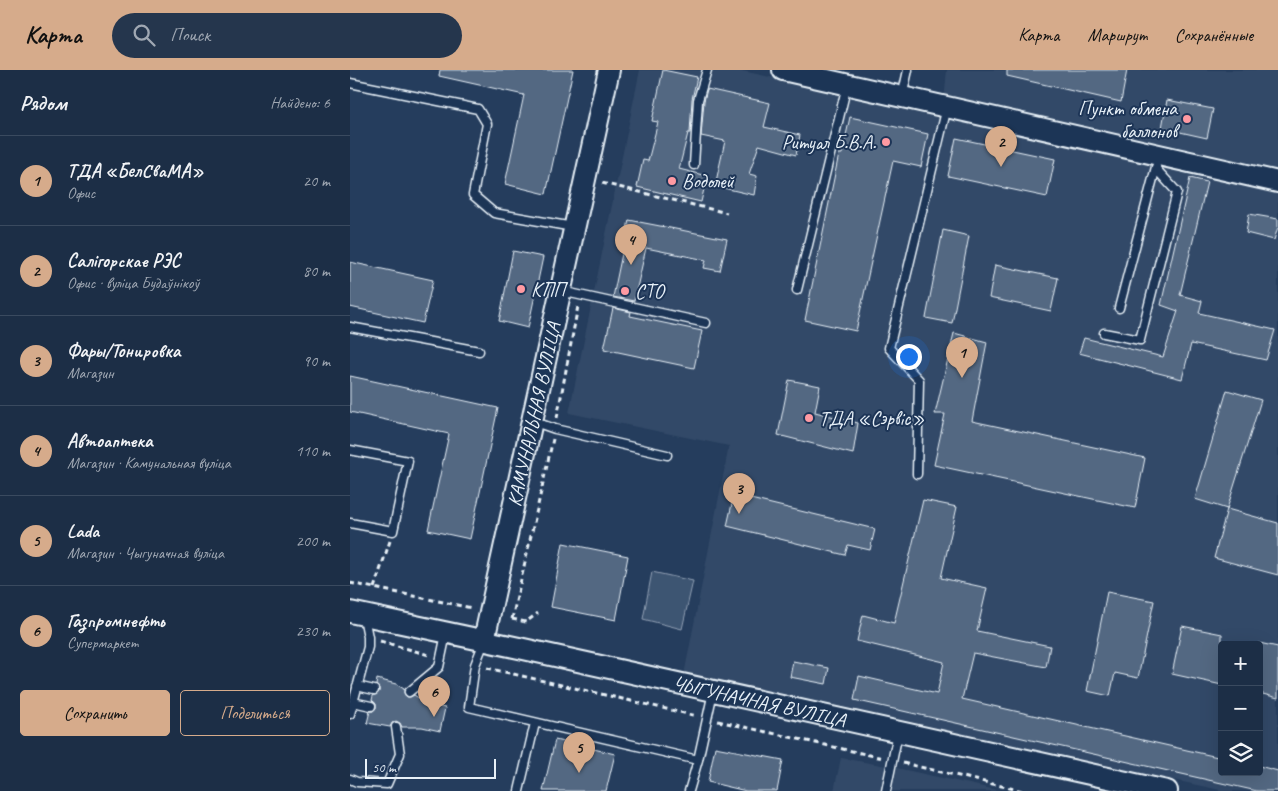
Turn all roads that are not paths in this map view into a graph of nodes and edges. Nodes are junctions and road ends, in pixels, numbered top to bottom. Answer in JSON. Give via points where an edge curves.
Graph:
{"nodes":[{"id":1,"x":609,"y":70,"type":"edge"},
{"id":2,"x":707,"y":70,"type":"edge"},
{"id":3,"x":783,"y":70,"type":"edge"},
{"id":4,"x":908,"y":70,"type":"edge"},
{"id":5,"x":350,"y":83,"type":"edge"},
{"id":6,"x":847,"y":85,"type":"junction"},
{"id":7,"x":902,"y":97,"type":"junction"},
{"id":8,"x":946,"y":107,"type":"junction"},
{"id":9,"x":1157,"y":162,"type":"junction"},
{"id":10,"x":694,"y":165,"type":"dead end"},
{"id":11,"x":1278,"y":182,"type":"edge"},
{"id":12,"x":575,"y":227,"type":"junction"},
{"id":13,"x":797,"y":290,"type":"dead end"},
{"id":14,"x":561,"y":291,"type":"junction"},
{"id":15,"x":1119,"y":308,"type":"dead end"},
{"id":16,"x":706,"y":323,"type":"dead end"},
{"id":17,"x":350,"y":327,"type":"edge"},
{"id":18,"x":1104,"y":333,"type":"dead end"},
{"id":19,"x":479,"y":351,"type":"dead end"},
{"id":20,"x":532,"y":421,"type":"junction"},
{"id":21,"x":350,"y":450,"type":"edge"},
{"id":22,"x":667,"y":455,"type":"dead end"},
{"id":23,"x":917,"y":474,"type":"dead end"},
{"id":24,"x":350,"y":523,"type":"edge"},
{"id":25,"x":357,"y":614,"type":"edge"},
{"id":26,"x":447,"y":632,"type":"junction"},
{"id":27,"x":484,"y":640,"type":"junction"},
{"id":28,"x":357,"y":686,"type":"junction"},
{"id":29,"x":374,"y":690,"type":"dead end"},
{"id":30,"x":713,"y":690,"type":"junction"},
{"id":31,"x":409,"y":692,"type":"dead end"},
{"id":32,"x":353,"y":702,"type":"junction"},
{"id":33,"x":371,"y":706,"type":"dead end"},
{"id":34,"x":350,"y":714,"type":"edge"},
{"id":35,"x":535,"y":723,"type":"junction"},
{"id":36,"x":396,"y":728,"type":"dead end"},
{"id":37,"x":898,"y":731,"type":"junction"},
{"id":38,"x":698,"y":760,"type":"junction"},
{"id":39,"x":350,"y":779,"type":"edge"},
{"id":40,"x":1155,"y":790,"type":"edge"},
{"id":41,"x":519,"y":791,"type":"edge"},
{"id":42,"x":689,"y":791,"type":"edge"},
{"id":43,"x":886,"y":791,"type":"edge"}],
"edges":[{"from":1,"to":12,"type":"street","name":"КАМУНАЛЬНАЯ ВУЛІЦА"},
{"from":2,"to":10,"type":"lane","via":[[698,100]]},
{"from":3,"to":6,"type":"street"},
{"from":4,"to":7,"type":"lane"},
{"from":5,"to":12,"type":"lane","via":[[478,109],[487,124],[473,195],[494,212]]},
{"from":6,"to":7,"type":"street"},
{"from":6,"to":13,"type":"lane"},
{"from":7,"to":8,"type":"street"},
{"from":8,"to":9,"type":"street"},
{"from":8,"to":23,"type":"lane","via":[[889,348],[919,380]]},
{"from":9,"to":11,"type":"street"},
{"from":9,"to":15,"type":"lane"},
{"from":9,"to":18,"type":"lane","via":[[1177,192],[1140,340]]},
{"from":12,"to":14,"type":"street","name":"КАМУНАЛЬНАЯ ВУЛІЦА"},
{"from":14,"to":16,"type":"lane"},
{"from":14,"to":20,"type":"street","name":"КАМУНАЛЬНАЯ ВУЛІЦА"},
{"from":17,"to":19,"type":"lane"},
{"from":20,"to":22,"type":"lane"},
{"from":20,"to":27,"type":"street","name":"КАМУНАЛЬНАЯ ВУЛІЦА"},
{"from":21,"to":24,"type":"lane","via":[[408,461],[393,531]]},
{"from":25,"to":26,"type":"street","name":"ЧЫГУНАЧНАЯ ВУЛІЦА"},
{"from":25,"to":28,"type":"lane","via":[[368,637]]},
{"from":26,"to":27,"type":"street","name":"ЧЫГУНАЧНАЯ ВУЛІЦА"},
{"from":26,"to":31,"type":"lane","via":[[438,667]]},
{"from":27,"to":30,"type":"street","name":"ЧЫГУНАЧНАЯ ВУЛІЦА"},
{"from":27,"to":35,"type":"lane","via":[[475,665],[468,708]]},
{"from":28,"to":29,"type":"lane"},
{"from":28,"to":32,"type":"lane"},
{"from":30,"to":37,"type":"street","name":"ЧЫГУНАЧНАЯ ВУЛІЦА"},
{"from":30,"to":38,"type":"lane"},
{"from":32,"to":33,"type":"lane"},
{"from":32,"to":34,"type":"lane"},
{"from":35,"to":38,"type":"lane"},
{"from":35,"to":41,"type":"lane"},
{"from":36,"to":39,"type":"lane","via":[[400,754],[387,784]]},
{"from":37,"to":40,"type":"street","name":"ЧЫГУНАЧНАЯ ВУЛІЦА"},
{"from":37,"to":43,"type":"lane"},
{"from":38,"to":42,"type":"lane"}]}
